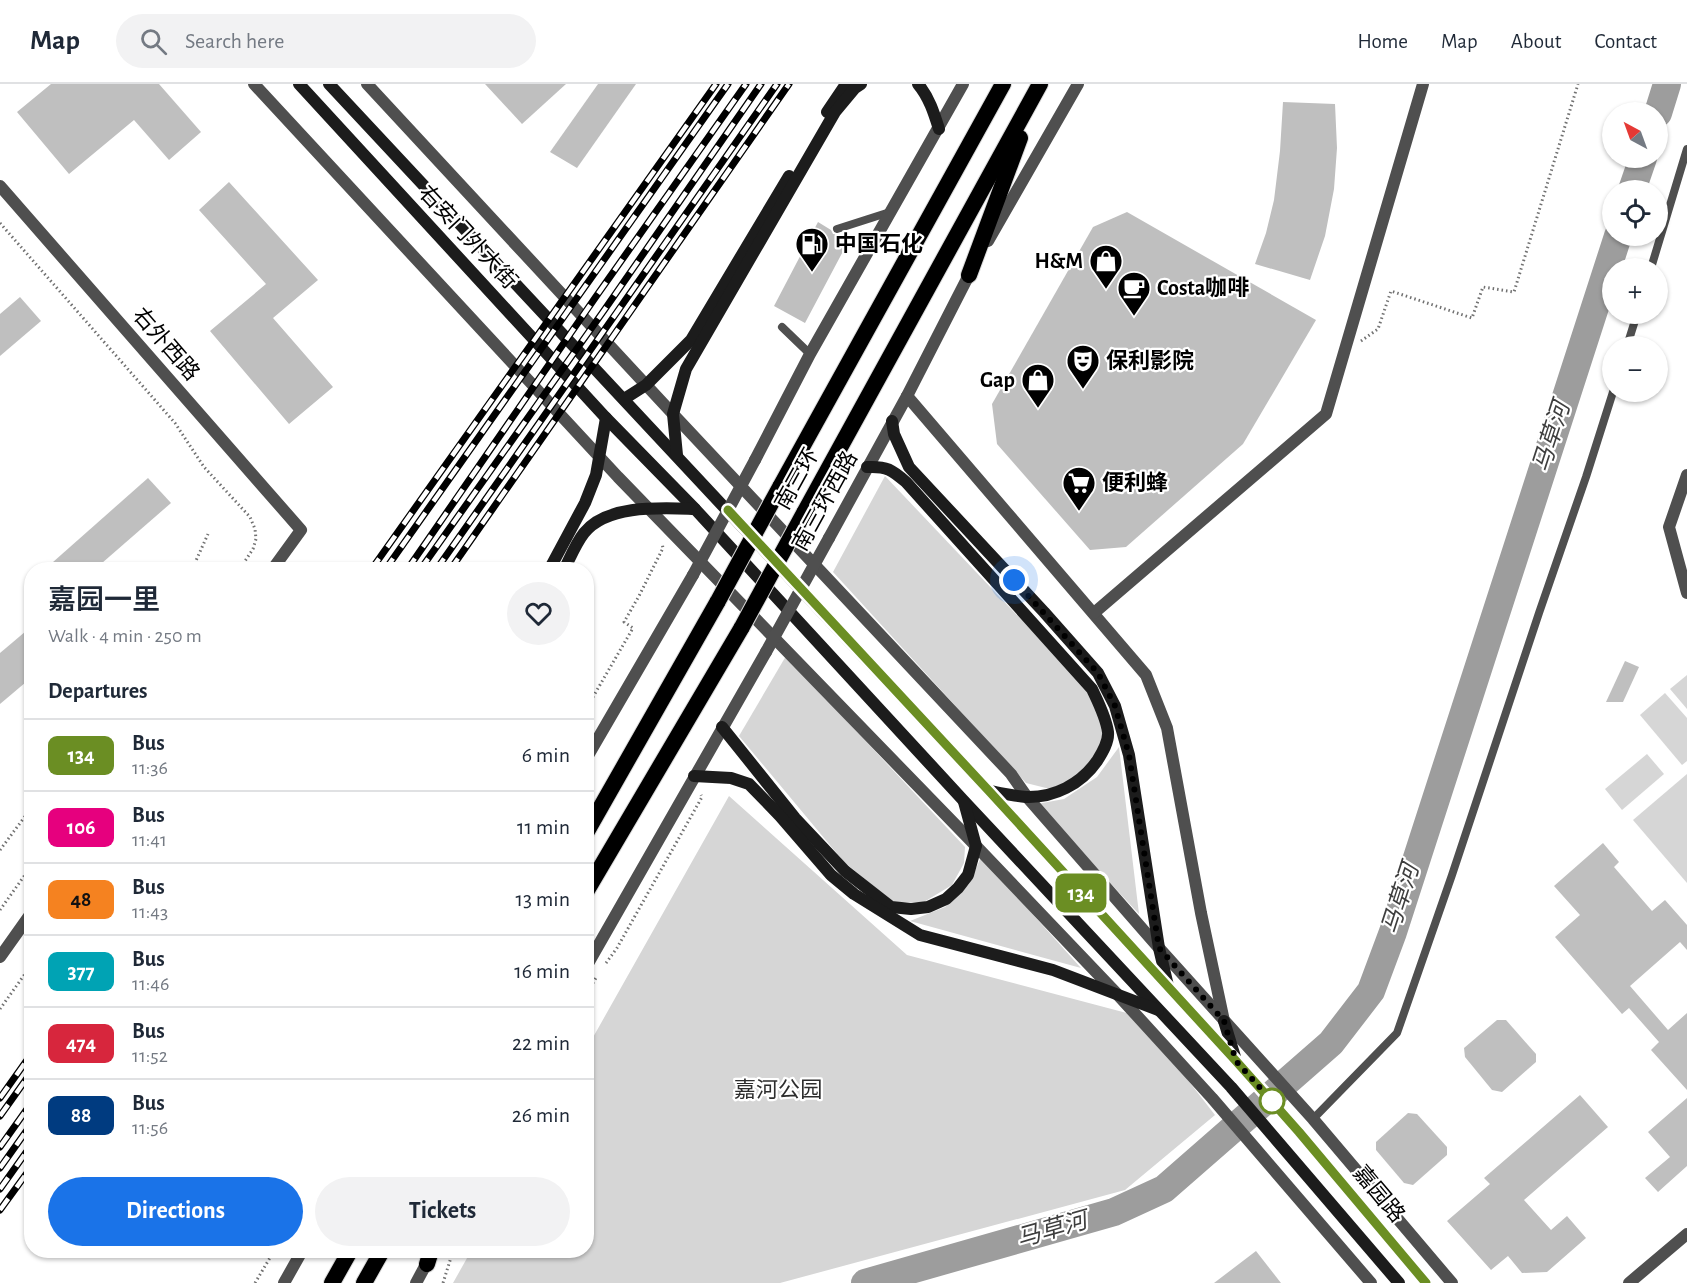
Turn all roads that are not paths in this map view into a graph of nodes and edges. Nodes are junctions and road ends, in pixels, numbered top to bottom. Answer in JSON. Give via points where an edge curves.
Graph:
{"nodes":[{"id":1,"x":254,"y":84,"type":"edge"},
{"id":2,"x":298,"y":84,"type":"edge"},
{"id":3,"x":329,"y":84,"type":"edge"},
{"id":4,"x":367,"y":84,"type":"edge"},
{"id":5,"x":846,"y":84,"type":"edge"},
{"id":6,"x":861,"y":84,"type":"edge"},
{"id":7,"x":918,"y":84,"type":"edge"},
{"id":8,"x":963,"y":84,"type":"edge"},
{"id":9,"x":1003,"y":84,"type":"edge"},
{"id":10,"x":1040,"y":84,"type":"edge"},
{"id":11,"x":1078,"y":84,"type":"edge"},
{"id":12,"x":1423,"y":84,"type":"edge"},
{"id":13,"x":939,"y":129,"type":"junction"},
{"id":14,"x":1687,"y":149,"type":"edge"},
{"id":15,"x":0,"y":186,"type":"edge"},
{"id":16,"x":892,"y":212,"type":"junction"},
{"id":17,"x":837,"y":229,"type":"dead end"},
{"id":18,"x":1654,"y":258,"type":"edge"},
{"id":19,"x":969,"y":275,"type":"junction"},
{"id":20,"x":782,"y":327,"type":"dead end"},
{"id":21,"x":810,"y":354,"type":"junction"},
{"id":22,"x":646,"y":385,"type":"junction"},
{"id":23,"x":907,"y":396,"type":"junction"},
{"id":24,"x":624,"y":399,"type":"junction"},
{"id":25,"x":1610,"y":402,"type":"edge"},
{"id":26,"x":673,"y":414,"type":"junction"},
{"id":27,"x":606,"y":418,"type":"junction"},
{"id":28,"x":892,"y":422,"type":"junction"},
{"id":29,"x":677,"y":455,"type":"junction"},
{"id":30,"x":599,"y":456,"type":"junction"},
{"id":31,"x":867,"y":467,"type":"junction"},
{"id":32,"x":1687,"y":475,"type":"edge"},
{"id":33,"x":648,"y":508,"type":"junction"},
{"id":34,"x":695,"y":509,"type":"junction"},
{"id":35,"x":279,"y":562,"type":"edge"},
{"id":36,"x":553,"y":562,"type":"edge"},
{"id":37,"x":568,"y":562,"type":"edge"},
{"id":38,"x":1687,"y":593,"type":"edge"},
{"id":39,"x":1094,"y":613,"type":"junction"},
{"id":40,"x":722,"y":727,"type":"junction"},
{"id":41,"x":594,"y":745,"type":"edge"},
{"id":42,"x":694,"y":776,"type":"junction"},
{"id":43,"x":989,"y":791,"type":"junction"},
{"id":44,"x":1027,"y":797,"type":"junction"},
{"id":45,"x":963,"y":800,"type":"junction"},
{"id":46,"x":594,"y":818,"type":"edge"},
{"id":47,"x":976,"y":846,"type":"junction"},
{"id":48,"x":594,"y":878,"type":"edge"},
{"id":49,"x":24,"y":923,"type":"edge"},
{"id":50,"x":1159,"y":948,"type":"junction"},
{"id":51,"x":594,"y":953,"type":"edge"},
{"id":52,"x":0,"y":957,"type":"edge"},
{"id":53,"x":1168,"y":988,"type":"junction"},
{"id":54,"x":1118,"y":995,"type":"junction"},
{"id":55,"x":1161,"y":1011,"type":"junction"},
{"id":56,"x":1224,"y":1021,"type":"junction"},
{"id":57,"x":1240,"y":1065,"type":"junction"},
{"id":58,"x":1313,"y":1119,"type":"junction"},
{"id":59,"x":1687,"y":1234,"type":"edge"},
{"id":60,"x":298,"y":1258,"type":"edge"},
{"id":61,"x":346,"y":1258,"type":"edge"},
{"id":62,"x":378,"y":1258,"type":"edge"},
{"id":63,"x":429,"y":1258,"type":"edge"},
{"id":64,"x":284,"y":1283,"type":"edge"},
{"id":65,"x":332,"y":1283,"type":"edge"},
{"id":66,"x":364,"y":1283,"type":"edge"},
{"id":67,"x":417,"y":1283,"type":"edge"},
{"id":68,"x":1371,"y":1283,"type":"edge"},
{"id":69,"x":1399,"y":1283,"type":"edge"},
{"id":70,"x":1426,"y":1283,"type":"edge"},
{"id":71,"x":1452,"y":1283,"type":"edge"},
{"id":72,"x":1629,"y":1283,"type":"edge"}],
"edges":[{"from":1,"to":30,"type":"street"},
{"from":2,"to":27,"type":"main road","name":"右安门外大街"},
{"from":3,"to":24,"type":"main road","name":"右安门外大街"},
{"from":4,"to":22,"type":"street"},
{"from":5,"to":22,"type":"main road","via":[[692,340]]},
{"from":6,"to":26,"type":"main road","via":[[835,112],[686,369]]},
{"from":7,"to":13,"type":"main road"},
{"from":8,"to":13,"type":"street"},
{"from":9,"to":46,"type":"highway","name":"南三环","bridge":true},
{"from":10,"to":19,"type":"highway"},
{"from":10,"to":48,"type":"highway","name":"南三环","bridge":true,"via":[[742,627]]},
{"from":11,"to":19,"type":"street","name":"南三环西路"},
{"from":12,"to":39,"type":"street","via":[[1326,414]]},
{"from":13,"to":16,"type":"street"},
{"from":14,"to":18,"type":"lane"},
{"from":15,"to":35,"type":"street","name":"右外西路","via":[[301,530]]},
{"from":16,"to":17,"type":"lane"},
{"from":16,"to":21,"type":"street"},
{"from":19,"to":23,"type":"street","name":"南三环西路"},
{"from":20,"to":21,"type":"lane"},
{"from":21,"to":41,"type":"street","bridge":true,"via":[[693,574]]},
{"from":22,"to":24,"type":"main road"},
{"from":22,"to":26,"type":"street"},
{"from":23,"to":28,"type":"street","name":"南三环西路"},
{"from":23,"to":39,"type":"street"},
{"from":24,"to":29,"type":"main road","name":"右安门外大街"},
{"from":25,"to":58,"type":"lane","via":[[1397,1034]]},
{"from":26,"to":29,"type":"main road"},
{"from":26,"to":44,"type":"street","via":[[1011,774]]},
{"from":27,"to":30,"type":"main road"},
{"from":27,"to":34,"type":"main road","name":"右安门外大街"},
{"from":28,"to":31,"type":"street","name":"南三环西路"},
{"from":28,"to":50,"type":"main road","via":[[909,467],[1098,673],[1115,706],[1129,755]]},
{"from":29,"to":43,"type":"main road","name":"右安门外大街"},
{"from":30,"to":33,"type":"street"},
{"from":30,"to":36,"type":"main road","via":[[585,503]]},
{"from":31,"to":40,"type":"street","name":"南三环西路","bridge":true},
{"from":31,"to":44,"type":"main road","via":[[891,469],[906,482],[1092,689],[1108,733],[1104,751],[1079,781],[1056,793]]},
{"from":32,"to":38,"type":"street","via":[[1669,527]]},
{"from":33,"to":34,"type":"main road"},
{"from":33,"to":37,"type":"main road","via":[[618,513],[594,523],[583,533]]},
{"from":33,"to":47,"type":"street"},
{"from":34,"to":45,"type":"main road","name":"右安门外大街"},
{"from":39,"to":56,"type":"street","via":[[1146,675],[1167,728]]},
{"from":40,"to":42,"type":"street","name":"南三环西路"},
{"from":40,"to":47,"type":"main road","via":[[795,818],[837,863],[891,907],[928,907],[946,899],[968,875]]},
{"from":42,"to":51,"type":"street","name":"南三环西路"},
{"from":42,"to":54,"type":"main road","via":[[731,778],[749,784],[839,881],[920,934],[1053,970]]},
{"from":43,"to":44,"type":"main road"},
{"from":43,"to":53,"type":"main road","name":"嘉园路"},
{"from":44,"to":50,"type":"street"},
{"from":45,"to":47,"type":"main road"},
{"from":45,"to":55,"type":"main road","name":"嘉园路"},
{"from":47,"to":54,"type":"street"},
{"from":49,"to":52,"type":"street"},
{"from":50,"to":53,"type":"main road"},
{"from":50,"to":56,"type":"street"},
{"from":53,"to":57,"type":"main road","name":"嘉园路"},
{"from":54,"to":55,"type":"main road"},
{"from":54,"to":68,"type":"street"},
{"from":55,"to":69,"type":"main road","name":"嘉园路"},
{"from":56,"to":57,"type":"main road"},
{"from":56,"to":58,"type":"street"},
{"from":57,"to":70,"type":"main road","name":"嘉园路"},
{"from":58,"to":71,"type":"street"},
{"from":59,"to":72,"type":"street"},
{"from":60,"to":64,"type":"street"},
{"from":61,"to":65,"type":"highway"},
{"from":62,"to":66,"type":"highway"},
{"from":63,"to":67,"type":"street"}]}
